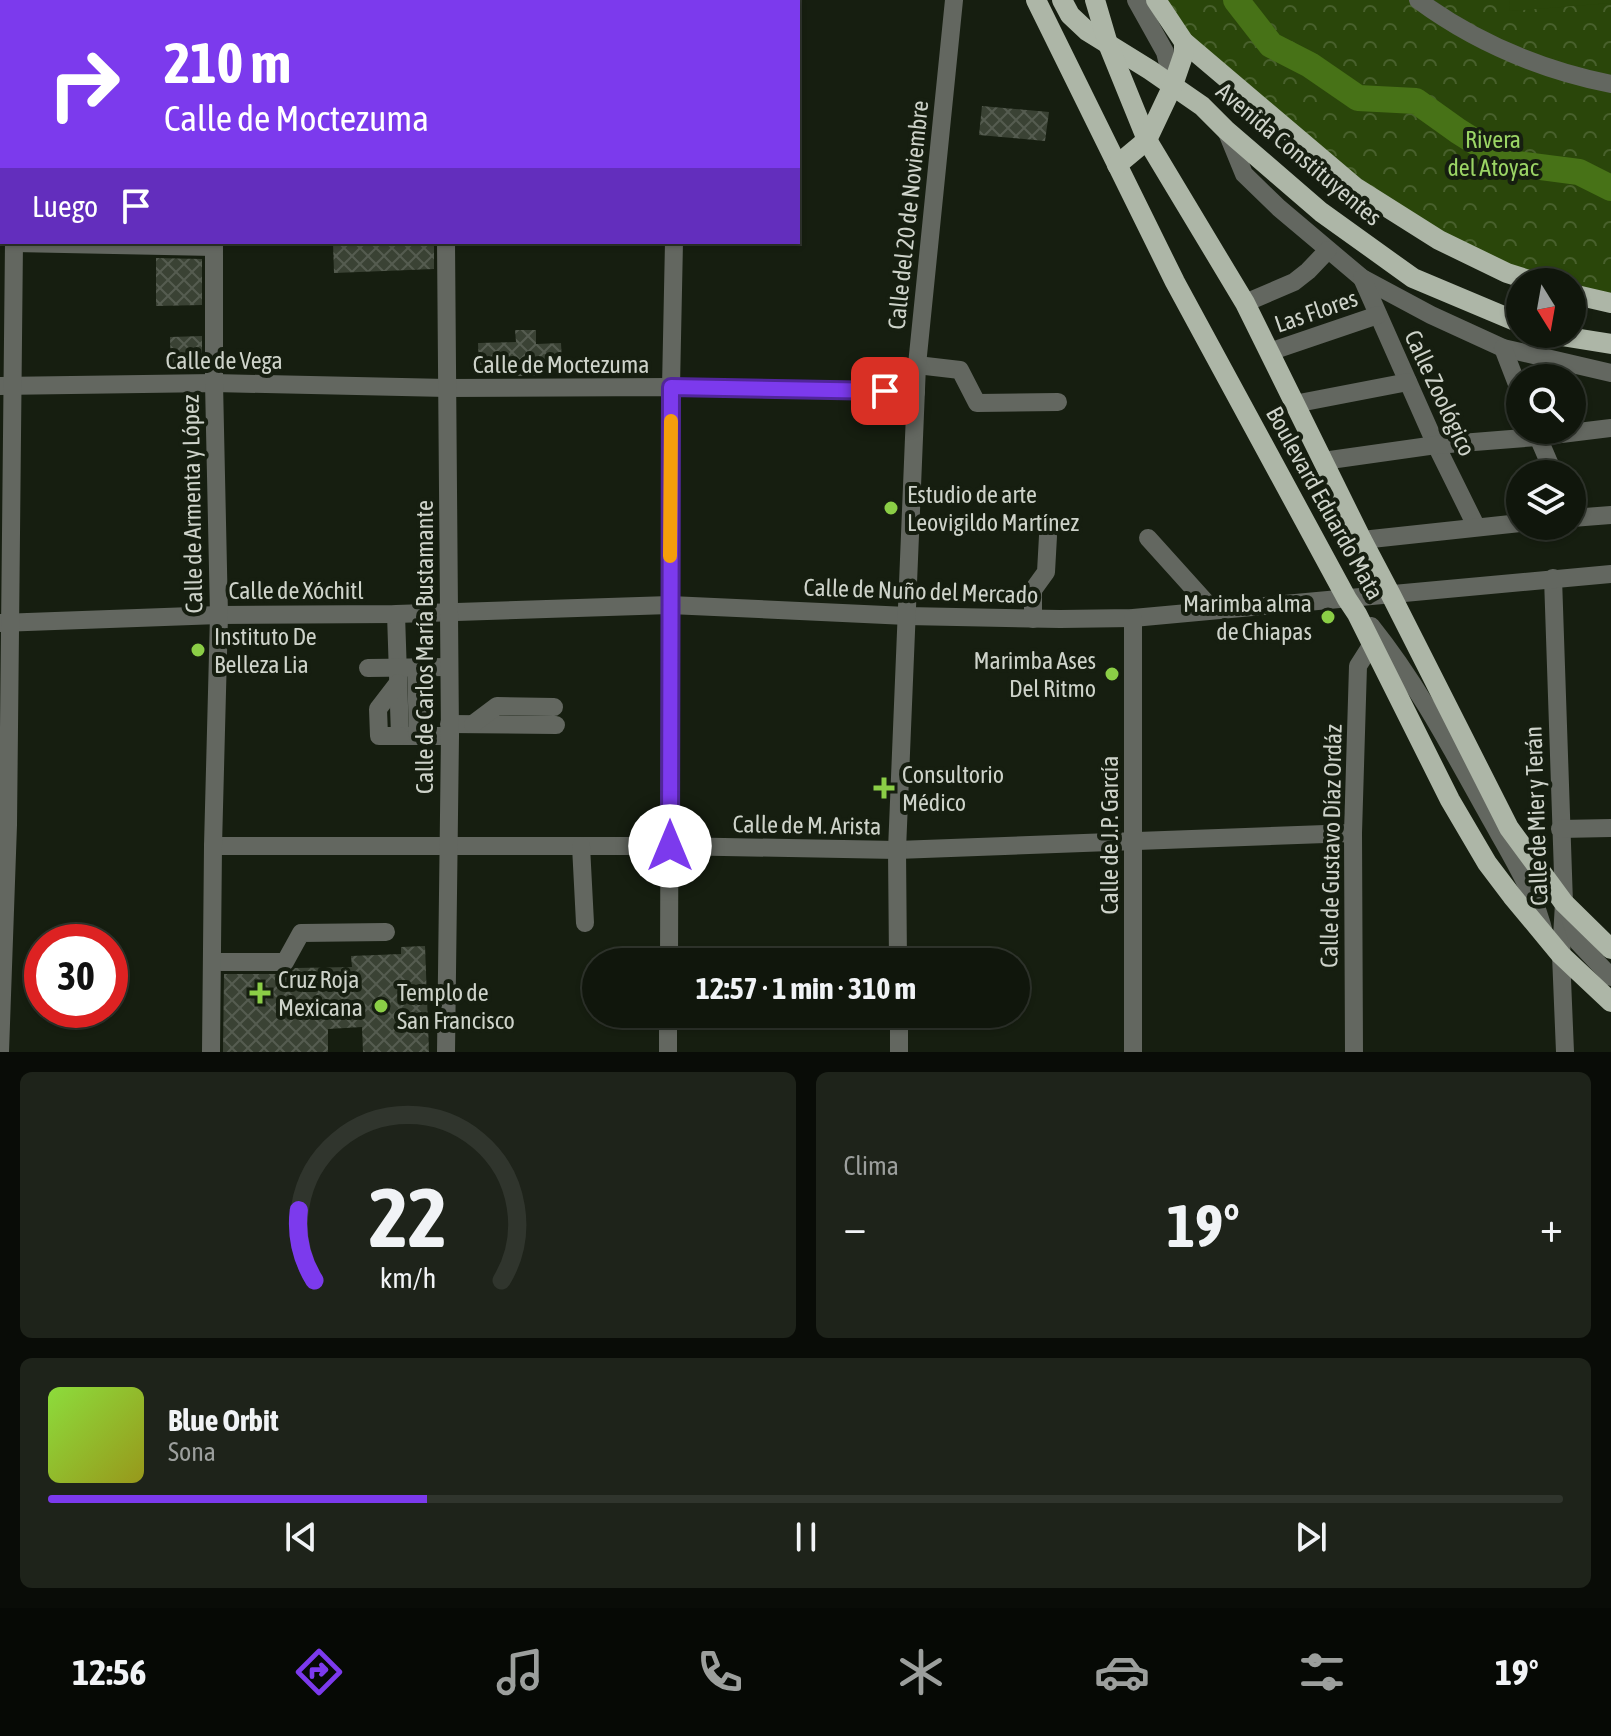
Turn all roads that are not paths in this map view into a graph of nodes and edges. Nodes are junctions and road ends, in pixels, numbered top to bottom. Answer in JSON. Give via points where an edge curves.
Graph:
{"nodes":[{"id":1,"x":954,"y":0,"type":"edge"},
{"id":2,"x":1036,"y":0,"type":"edge"},
{"id":3,"x":1062,"y":0,"type":"edge"},
{"id":4,"x":1095,"y":0,"type":"edge"},
{"id":5,"x":1136,"y":0,"type":"edge"},
{"id":6,"x":1156,"y":0,"type":"edge"},
{"id":7,"x":1418,"y":0,"type":"edge"},
{"id":8,"x":1184,"y":42,"type":"junction"},
{"id":9,"x":1108,"y":44,"type":"junction"},
{"id":10,"x":1220,"y":74,"type":"junction"},
{"id":11,"x":1611,"y":84,"type":"edge"},
{"id":12,"x":1173,"y":85,"type":"junction"},
{"id":13,"x":1202,"y":106,"type":"junction"},
{"id":14,"x":1226,"y":130,"type":"junction"},
{"id":15,"x":1147,"y":140,"type":"junction"},
{"id":16,"x":1117,"y":165,"type":"junction"},
{"id":17,"x":14,"y":244,"type":"edge"},
{"id":18,"x":214,"y":244,"type":"edge"},
{"id":19,"x":446,"y":244,"type":"edge"},
{"id":20,"x":674,"y":244,"type":"edge"},
{"id":21,"x":1328,"y":250,"type":"junction"},
{"id":22,"x":1506,"y":273,"type":"edge"},
{"id":23,"x":1362,"y":278,"type":"junction"},
{"id":24,"x":1586,"y":297,"type":"edge"},
{"id":25,"x":1245,"y":303,"type":"junction"},
{"id":26,"x":1611,"y":303,"type":"edge"},
{"id":27,"x":1378,"y":315,"type":"junction"},
{"id":28,"x":1506,"y":317,"type":"edge"},
{"id":29,"x":1586,"y":340,"type":"edge"},
{"id":30,"x":1611,"y":344,"type":"edge"},
{"id":31,"x":1503,"y":348,"type":"junction"},
{"id":32,"x":1269,"y":352,"type":"junction"},
{"id":33,"x":1509,"y":364,"type":"edge"},
{"id":34,"x":917,"y":365,"type":"junction"},
{"id":35,"x":1611,"y":373,"type":"edge"},
{"id":36,"x":1408,"y":382,"type":"junction"},
{"id":37,"x":214,"y":383,"type":"junction"},
{"id":38,"x":6,"y":386,"type":"edge"},
{"id":39,"x":671,"y":387,"type":"junction"},
{"id":40,"x":447,"y":388,"type":"junction"},
{"id":41,"x":916,"y":392,"type":"junction"},
{"id":42,"x":1058,"y":402,"type":"dead end"},
{"id":43,"x":1294,"y":404,"type":"junction"},
{"id":44,"x":1611,"y":428,"type":"edge"},
{"id":45,"x":1586,"y":430,"type":"edge"},
{"id":46,"x":1506,"y":437,"type":"edge"},
{"id":47,"x":1436,"y":445,"type":"junction"},
{"id":48,"x":1323,"y":461,"type":"junction"},
{"id":49,"x":1611,"y":515,"type":"edge"},
{"id":50,"x":1586,"y":517,"type":"edge"},
{"id":51,"x":1506,"y":524,"type":"edge"},
{"id":52,"x":1476,"y":526,"type":"junction"},
{"id":53,"x":1048,"y":536,"type":"dead end"},
{"id":54,"x":1148,"y":538,"type":"dead end"},
{"id":55,"x":1362,"y":540,"type":"junction"},
{"id":56,"x":1611,"y":574,"type":"edge"},
{"id":57,"x":1553,"y":578,"type":"junction"},
{"id":58,"x":1391,"y":595,"type":"junction"},
{"id":59,"x":670,"y":605,"type":"junction"},
{"id":60,"x":1352,"y":607,"type":"junction"},
{"id":61,"x":1212,"y":609,"type":"junction"},
{"id":62,"x":448,"y":613,"type":"junction"},
{"id":63,"x":396,"y":614,"type":"junction"},
{"id":64,"x":219,"y":615,"type":"junction"},
{"id":65,"x":907,"y":616,"type":"junction"},
{"id":66,"x":1133,"y":618,"type":"junction"},
{"id":67,"x":1033,"y":619,"type":"junction"},
{"id":68,"x":5,"y":624,"type":"edge"},
{"id":69,"x":1372,"y":644,"type":"junction"},
{"id":70,"x":449,"y":667,"type":"junction"},
{"id":71,"x":368,"y":668,"type":"dead end"},
{"id":72,"x":404,"y":672,"type":"junction"},
{"id":73,"x":555,"y":716,"type":"dead end"},
{"id":74,"x":449,"y":730,"type":"junction"},
{"id":75,"x":4,"y":826,"type":"edge"},
{"id":76,"x":1611,"y":828,"type":"edge"},
{"id":77,"x":1560,"y":829,"type":"junction"},
{"id":78,"x":1353,"y":833,"type":"junction"},
{"id":79,"x":1133,"y":842,"type":"junction"},
{"id":80,"x":447,"y":845,"type":"junction"},
{"id":81,"x":213,"y":846,"type":"junction"},
{"id":82,"x":581,"y":846,"type":"junction"},
{"id":83,"x":670,"y":846,"type":"junction"},
{"id":84,"x":897,"y":850,"type":"junction"},
{"id":85,"x":1565,"y":903,"type":"junction"},
{"id":86,"x":585,"y":923,"type":"dead end"},
{"id":87,"x":386,"y":932,"type":"dead end"},
{"id":88,"x":1545,"y":938,"type":"junction"},
{"id":89,"x":669,"y":948,"type":"edge"},
{"id":90,"x":898,"y":948,"type":"edge"},
{"id":91,"x":1611,"y":949,"type":"edge"},
{"id":92,"x":1561,"y":955,"type":"junction"},
{"id":93,"x":213,"y":962,"type":"junction"},
{"id":94,"x":1611,"y":977,"type":"edge"},
{"id":95,"x":1611,"y":1002,"type":"edge"},
{"id":96,"x":668,"y":1028,"type":"edge"},
{"id":97,"x":899,"y":1028,"type":"edge"},
{"id":98,"x":0,"y":1052,"type":"edge"},
{"id":99,"x":211,"y":1052,"type":"edge"},
{"id":100,"x":446,"y":1052,"type":"edge"},
{"id":101,"x":668,"y":1052,"type":"edge"},
{"id":102,"x":899,"y":1052,"type":"edge"},
{"id":103,"x":1133,"y":1052,"type":"edge"},
{"id":104,"x":1354,"y":1052,"type":"edge"},
{"id":105,"x":1565,"y":1052,"type":"edge"}],
"edges":[{"from":1,"to":34,"type":"street","name":"Calle del 20 de Noviembre"},
{"from":2,"to":16,"type":"main road","name":"Boulevard Eduardo Mata"},
{"from":3,"to":9,"type":"main road","name":"Avenida Constituyentes","via":[[1070,15]]},
{"from":4,"to":9,"type":"main road","name":"Boulevard Eduardo Mata"},
{"from":5,"to":12,"type":"street","via":[[1165,52]]},
{"from":6,"to":8,"type":"main road","name":"Avenida Constituyentes"},
{"from":7,"to":11,"type":"street","via":[[1483,41],[1550,68]]},
{"from":8,"to":10,"type":"main road","name":"Avenida Constituyentes"},
{"from":8,"to":12,"type":"main road"},
{"from":9,"to":12,"type":"main road","name":"Avenida Constituyentes"},
{"from":9,"to":15,"type":"main road","name":"Boulevard Eduardo Mata"},
{"from":10,"to":13,"type":"main road","via":[[1198,86]]},
{"from":10,"to":22,"type":"main road","name":"Avenida Constituyentes","via":[[1355,187],[1439,240]]},
{"from":12,"to":13,"type":"main road","name":"Avenida Constituyentes"},
{"from":12,"to":15,"type":"main road"},
{"from":13,"to":14,"type":"main road","name":"Avenida Constituyentes"},
{"from":14,"to":21,"type":"street","via":[[1244,174]]},
{"from":14,"to":28,"type":"main road","name":"Avenida Constituyentes","via":[[1321,212],[1413,278]]},
{"from":15,"to":16,"type":"main road"},
{"from":15,"to":25,"type":"main road","name":"Boulevard Eduardo Mata"},
{"from":16,"to":60,"type":"main road","name":"Boulevard Eduardo Mata"},
{"from":17,"to":38,"type":"street"},
{"from":18,"to":37,"type":"street","name":"Calle de Armenta y López"},
{"from":19,"to":40,"type":"street","name":"Calle de Carlos María Bustamante"},
{"from":20,"to":39,"type":"street"},
{"from":21,"to":23,"type":"street"},
{"from":21,"to":25,"type":"street","via":[[1294,282]]},
{"from":23,"to":27,"type":"street","name":"Calle Zoológico"},
{"from":23,"to":31,"type":"street"},
{"from":24,"to":26,"type":"main road"},
{"from":25,"to":32,"type":"main road","name":"Boulevard Eduardo Mata"},
{"from":27,"to":32,"type":"street","name":"Las Flores"},
{"from":27,"to":36,"type":"street","name":"Calle Zoológico"},
{"from":29,"to":30,"type":"main road"},
{"from":31,"to":33,"type":"street"},
{"from":31,"to":35,"type":"street"},
{"from":32,"to":43,"type":"main road","name":"Boulevard Eduardo Mata"},
{"from":34,"to":41,"type":"street","name":"Calle del 20 de Noviembre"},
{"from":34,"to":42,"type":"street","via":[[960,370],[977,403]]},
{"from":36,"to":43,"type":"street"},
{"from":36,"to":47,"type":"street","name":"Calle Zoológico"},
{"from":37,"to":38,"type":"street","name":"Calle de Vega"},
{"from":37,"to":40,"type":"street","name":"Calle de Vega"},
{"from":37,"to":64,"type":"street","name":"Calle de Armenta y López"},
{"from":38,"to":68,"type":"street"},
{"from":39,"to":40,"type":"street","name":"Calle de Moctezuma"},
{"from":39,"to":41,"type":"street","name":"Calle de Moctezuma"},
{"from":39,"to":59,"type":"street"},
{"from":40,"to":62,"type":"street","name":"Calle de Carlos María Bustamante"},
{"from":41,"to":65,"type":"street","name":"Calle del 20 de Noviembre"},
{"from":43,"to":48,"type":"main road","name":"Boulevard Eduardo Mata"},
{"from":44,"to":45,"type":"street"},
{"from":46,"to":47,"type":"street"},
{"from":47,"to":48,"type":"street"},
{"from":47,"to":52,"type":"street","name":"Calle Zoológico"},
{"from":48,"to":55,"type":"main road","name":"Boulevard Eduardo Mata"},
{"from":49,"to":50,"type":"street"},
{"from":51,"to":52,"type":"street"},
{"from":52,"to":55,"type":"street"},
{"from":53,"to":67,"type":"street","via":[[1046,572],[1033,590]]},
{"from":54,"to":61,"type":"street"},
{"from":55,"to":58,"type":"main road","name":"Boulevard Eduardo Mata"},
{"from":56,"to":57,"type":"street","name":"Calle de Nuño del Mercado"},
{"from":57,"to":58,"type":"street","name":"Calle de Nuño del Mercado"},
{"from":57,"to":77,"type":"street","name":"Calle de Mier y Terán"},
{"from":58,"to":60,"type":"street","name":"Calle de Nuño del Mercado"},
{"from":58,"to":85,"type":"main road","name":"Boulevard Eduardo Mata","via":[[1509,828]]},
{"from":59,"to":62,"type":"street","name":"Calle de Nuño del Mercado"},
{"from":59,"to":65,"type":"street","name":"Calle de Nuño del Mercado"},
{"from":59,"to":83,"type":"street"},
{"from":60,"to":61,"type":"street","name":"Calle de Nuño del Mercado"},
{"from":60,"to":69,"type":"main road","name":"Boulevard Eduardo Mata"},
{"from":60,"to":88,"type":"street","via":[[1391,651],[1463,769],[1523,878]]},
{"from":61,"to":66,"type":"street","name":"Calle de Nuño del Mercado"},
{"from":62,"to":63,"type":"street","name":"Calle de Xóchitl"},
{"from":62,"to":70,"type":"street","name":"Calle de Carlos María Bustamante"},
{"from":63,"to":64,"type":"street","name":"Calle de Xóchitl"},
{"from":63,"to":72,"type":"street"},
{"from":64,"to":68,"type":"street","name":"Calle de Xóchitl"},
{"from":64,"to":81,"type":"street","name":"Calle de Armenta y López"},
{"from":65,"to":67,"type":"street","name":"Calle de Nuño del Mercado"},
{"from":65,"to":84,"type":"street","name":"Calle del 20 de Noviembre"},
{"from":66,"to":67,"type":"street","name":"Calle de Nuño del Mercado"},
{"from":66,"to":79,"type":"street","name":"Calle de J.P. García"},
{"from":68,"to":75,"type":"street"},
{"from":69,"to":78,"type":"street","name":"Calle de Gustavo Díaz Ordáz","via":[[1358,666]]},
{"from":69,"to":88,"type":"main road","name":"Boulevard Eduardo Mata","via":[[1487,863]]},
{"from":70,"to":72,"type":"street"},
{"from":70,"to":74,"type":"street","name":"Calle de Carlos María Bustamante"},
{"from":71,"to":72,"type":"street"},
{"from":72,"to":74,"type":"street","via":[[409,736]]},
{"from":73,"to":74,"type":"street"},
{"from":74,"to":80,"type":"street","name":"Calle de Carlos María Bustamante"},
{"from":75,"to":98,"type":"street"},
{"from":76,"to":77,"type":"street"},
{"from":77,"to":85,"type":"street","name":"Calle de Mier y Terán"},
{"from":78,"to":79,"type":"street","name":"Calle de M. Arista"},
{"from":78,"to":104,"type":"street","name":"Calle de Gustavo Díaz Ordáz"},
{"from":79,"to":84,"type":"street","name":"Calle de M. Arista"},
{"from":79,"to":103,"type":"street","name":"Calle de J.P. García"},
{"from":80,"to":81,"type":"street","name":"Calle de M. Arista"},
{"from":80,"to":82,"type":"street","name":"Calle de M. Arista"},
{"from":80,"to":100,"type":"street","name":"Calle de Carlos María Bustamante"},
{"from":81,"to":93,"type":"street","name":"Calle de Armenta y López"},
{"from":82,"to":83,"type":"street","name":"Calle de M. Arista"},
{"from":82,"to":86,"type":"street"},
{"from":83,"to":84,"type":"street","name":"Calle de M. Arista"},
{"from":83,"to":89,"type":"street"},
{"from":84,"to":90,"type":"street","name":"Calle del 20 de Noviembre"},
{"from":85,"to":91,"type":"main road","name":"Boulevard Eduardo Mata"},
{"from":85,"to":92,"type":"street","name":"Calle de Mier y Terán"},
{"from":85,"to":94,"type":"street","via":[[1578,942]]},
{"from":87,"to":93,"type":"street","via":[[301,933],[285,962]]},
{"from":88,"to":92,"type":"main road","name":"Boulevard Eduardo Mata"},
{"from":92,"to":95,"type":"main road","name":"Boulevard Eduardo Mata"},
{"from":92,"to":105,"type":"street","name":"Calle de Mier y Terán"},
{"from":93,"to":99,"type":"street","name":"Calle de Armenta y López"},
{"from":96,"to":101,"type":"street"},
{"from":97,"to":102,"type":"street"}]}
